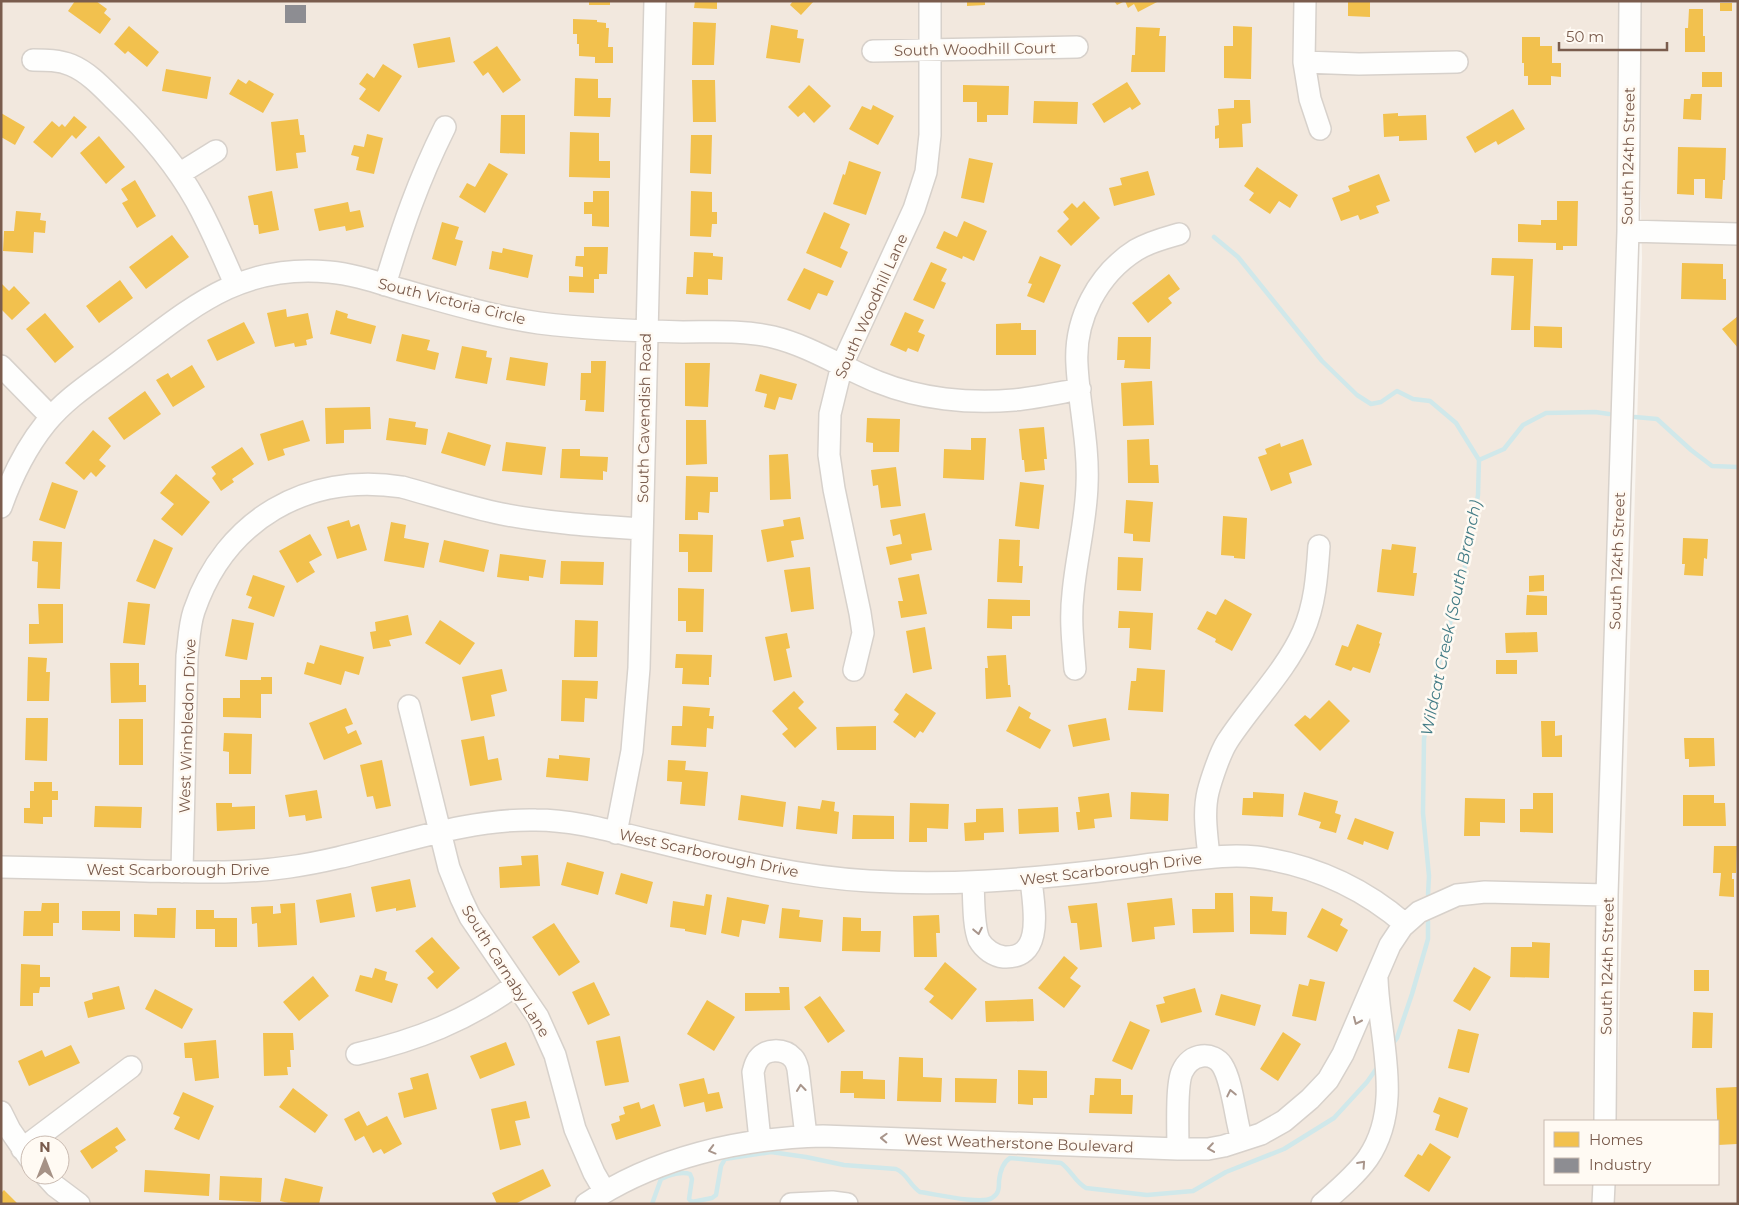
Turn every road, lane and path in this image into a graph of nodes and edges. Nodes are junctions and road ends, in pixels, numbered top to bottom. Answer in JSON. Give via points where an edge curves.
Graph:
{"nodes":[{"id":1,"x":655,"y":1,"type":"edge"},
{"id":2,"x":930,"y":1,"type":"edge"},
{"id":3,"x":1305,"y":1,"type":"edge"},
{"id":4,"x":1630,"y":1,"type":"edge"},
{"id":5,"x":1077,"y":47,"type":"dead end"},
{"id":6,"x":929,"y":49,"type":"junction"},
{"id":7,"x":874,"y":51,"type":"dead end"},
{"id":8,"x":33,"y":60,"type":"dead end"},
{"id":9,"x":1304,"y":62,"type":"junction"},
{"id":10,"x":1457,"y":62,"type":"dead end"},
{"id":11,"x":445,"y":127,"type":"dead end"},
{"id":12,"x":1320,"y":129,"type":"dead end"},
{"id":13,"x":216,"y":151,"type":"dead end"},
{"id":14,"x":179,"y":174,"type":"junction"},
{"id":15,"x":1628,"y":231,"type":"junction"},
{"id":16,"x":1179,"y":234,"type":"dead end"},
{"id":17,"x":1738,"y":234,"type":"edge"},
{"id":18,"x":235,"y":284,"type":"junction"},
{"id":19,"x":385,"y":285,"type":"junction"},
{"id":20,"x":646,"y":331,"type":"junction"},
{"id":21,"x":842,"y":365,"type":"junction"},
{"id":22,"x":1,"y":366,"type":"edge"},
{"id":23,"x":1080,"y":389,"type":"junction"},
{"id":24,"x":51,"y":417,"type":"junction"},
{"id":25,"x":1,"y":507,"type":"edge"},
{"id":26,"x":642,"y":529,"type":"junction"},
{"id":27,"x":1318,"y":546,"type":"dead end"},
{"id":28,"x":1075,"y":669,"type":"dead end"},
{"id":29,"x":854,"y":670,"type":"dead end"},
{"id":30,"x":409,"y":706,"type":"dead end"},
{"id":31,"x":616,"y":832,"type":"junction"},
{"id":32,"x":440,"y":833,"type":"junction"},
{"id":33,"x":1209,"y":857,"type":"junction"},
{"id":34,"x":1,"y":867,"type":"edge"},
{"id":35,"x":182,"y":872,"type":"junction"},
{"id":36,"x":1031,"y":878,"type":"junction"},
{"id":37,"x":973,"y":883,"type":"junction"},
{"id":38,"x":1607,"y":895,"type":"junction"},
{"id":39,"x":1405,"y":924,"type":"junction"},
{"id":40,"x":1377,"y":976,"type":"junction"},
{"id":41,"x":516,"y":985,"type":"junction"},
{"id":42,"x":357,"y":1054,"type":"dead end"},
{"id":43,"x":131,"y":1067,"type":"dead end"},
{"id":44,"x":1,"y":1112,"type":"edge"},
{"id":45,"x":1605,"y":1120,"type":"edge"},
{"id":46,"x":49,"y":1135,"type":"edge"},
{"id":47,"x":806,"y":1136,"type":"junction"},
{"id":48,"x":760,"y":1140,"type":"junction"},
{"id":49,"x":1242,"y":1140,"type":"junction"},
{"id":50,"x":20,"y":1145,"type":"edge"},
{"id":51,"x":1178,"y":1149,"type":"junction"},
{"id":52,"x":54,"y":1185,"type":"edge"},
{"id":53,"x":1604,"y":1185,"type":"edge"},
{"id":54,"x":604,"y":1192,"type":"junction"},
{"id":55,"x":1327,"y":1202,"type":"edge"},
{"id":56,"x":79,"y":1204,"type":"edge"},
{"id":57,"x":586,"y":1204,"type":"edge"},
{"id":58,"x":791,"y":1204,"type":"edge"},
{"id":59,"x":847,"y":1204,"type":"edge"},
{"id":60,"x":1603,"y":1204,"type":"edge"}],
"edges":[{"from":1,"to":20,"type":"street","name":"South Cavendish Road"},
{"from":2,"to":6,"type":"street","name":"South Woodhill Lane"},
{"from":3,"to":9,"type":"street"},
{"from":4,"to":15,"type":"street","name":"South 124th Street"},
{"from":5,"to":6,"type":"street","name":"South Woodhill Court"},
{"from":6,"to":7,"type":"street","name":"South Woodhill Court"},
{"from":6,"to":21,"type":"street","name":"South Woodhill Lane","via":[[930,135],[922,187]]},
{"from":8,"to":14,"type":"street","via":[[58,61],[81,70],[139,124]]},
{"from":9,"to":10,"type":"street"},
{"from":9,"to":12,"type":"street","via":[[1310,99]]},
{"from":11,"to":19,"type":"street","via":[[414,195]]},
{"from":13,"to":14,"type":"street"},
{"from":14,"to":18,"type":"street","via":[[213,233]]},
{"from":15,"to":17,"type":"street"},
{"from":15,"to":38,"type":"street","name":"South 124th Street"},
{"from":16,"to":23,"type":"street","via":[[1138,249],[1117,264],[1094,294],[1078,337]]},
{"from":18,"to":19,"type":"street","name":"South Victoria Circle","via":[[268,275],[306,271],[331,272]]},
{"from":18,"to":24,"type":"street","name":"South Victoria Circle","via":[[190,309],[80,391]]},
{"from":19,"to":20,"type":"street","name":"South Victoria Circle","via":[[484,313],[580,328]]},
{"from":20,"to":21,"type":"street","name":"South Victoria Circle","via":[[769,336],[790,341]]},
{"from":20,"to":26,"type":"street","name":"South Cavendish Road"},
{"from":21,"to":23,"type":"street","name":"South Victoria Circle","via":[[896,388],[959,400],[1016,400]]},
{"from":21,"to":29,"type":"street","name":"South Woodhill Lane","via":[[830,414],[829,454],[863,634]]},
{"from":22,"to":24,"type":"street"},
{"from":23,"to":28,"type":"street","via":[[1087,487],[1072,594]]},
{"from":24,"to":25,"type":"street","name":"South Victoria Circle","via":[[12,476]]},
{"from":26,"to":31,"type":"street","name":"South Cavendish Road","via":[[636,714]]},
{"from":26,"to":35,"type":"street","name":"West Wimbledon Drive","via":[[500,514],[387,484],[353,483],[323,489],[305,494],[270,512],[238,537],[219,560],[202,591],[191,621],[187,656]]},
{"from":27,"to":33,"type":"street","via":[[1311,611],[1302,634],[1226,744],[1208,793]]},
{"from":30,"to":32,"type":"street","name":"South Carnaby Lane"},
{"from":31,"to":32,"type":"street","name":"West Scarborough Drive","via":[[568,822],[536,820],[476,824]]},
{"from":31,"to":37,"type":"street","name":"West Scarborough Drive","via":[[807,874],[865,881]]},
{"from":32,"to":35,"type":"street","name":"West Scarborough Drive","via":[[290,867],[242,872]]},
{"from":32,"to":41,"type":"street","name":"South Carnaby Lane","via":[[449,868],[470,917]]},
{"from":33,"to":36,"type":"street","name":"West Scarborough Drive"},
{"from":33,"to":39,"type":"street","name":"West Scarborough Drive","via":[[1253,857],[1310,868],[1354,887]]},
{"from":34,"to":35,"type":"street","name":"West Scarborough Drive"},
{"from":36,"to":37,"type":"street","name":"West Scarborough Drive"},
{"from":37,"to":36,"type":"street","one_way":true,"via":[[980,942],[995,955],[1008,957],[1025,950],[1035,931]]},
{"from":38,"to":39,"type":"street","name":"West Weatherstone Boulevard","via":[[1485,892],[1457,895],[1419,912]]},
{"from":38,"to":45,"type":"street","name":"South 124th Street"},
{"from":39,"to":40,"type":"street","name":"West Weatherstone Boulevard","via":[[1390,945]]},
{"from":40,"to":49,"type":"street","name":"West Weatherstone Boulevard","one_way":true,"via":[[1328,1080],[1284,1121]]},
{"from":55,"to":40,"type":"street","name":"West Weatherstone Boulevard","one_way":true,"via":[[1368,1159],[1384,1124],[1388,1102]]},
{"from":41,"to":42,"type":"street","via":[[480,1010],[446,1027],[394,1046]]},
{"from":41,"to":54,"type":"street","name":"South Carnaby Lane","via":[[546,1033],[575,1129]]},
{"from":43,"to":46,"type":"street"},
{"from":44,"to":50,"type":"street"},
{"from":47,"to":48,"type":"street","name":"West Weatherstone Boulevard"},
{"from":47,"to":48,"type":"street","one_way":true,"via":[[798,1068],[795,1059],[781,1051],[760,1057],[753,1072]]},
{"from":51,"to":47,"type":"street","name":"West Weatherstone Boulevard","one_way":true},
{"from":48,"to":54,"type":"street","name":"West Weatherstone Boulevard","one_way":true,"via":[[683,1158]]},
{"from":49,"to":51,"type":"street","name":"West Weatherstone Boulevard","one_way":true,"via":[[1208,1149]]},
{"from":49,"to":51,"type":"street","one_way":true,"via":[[1222,1065],[1217,1059],[1200,1056],[1187,1064],[1181,1076]]},
{"from":52,"to":56,"type":"street"},
{"from":53,"to":60,"type":"street"},
{"from":54,"to":57,"type":"street","name":"West Weatherstone Boulevard"},
{"from":58,"to":59,"type":"street"}]}
